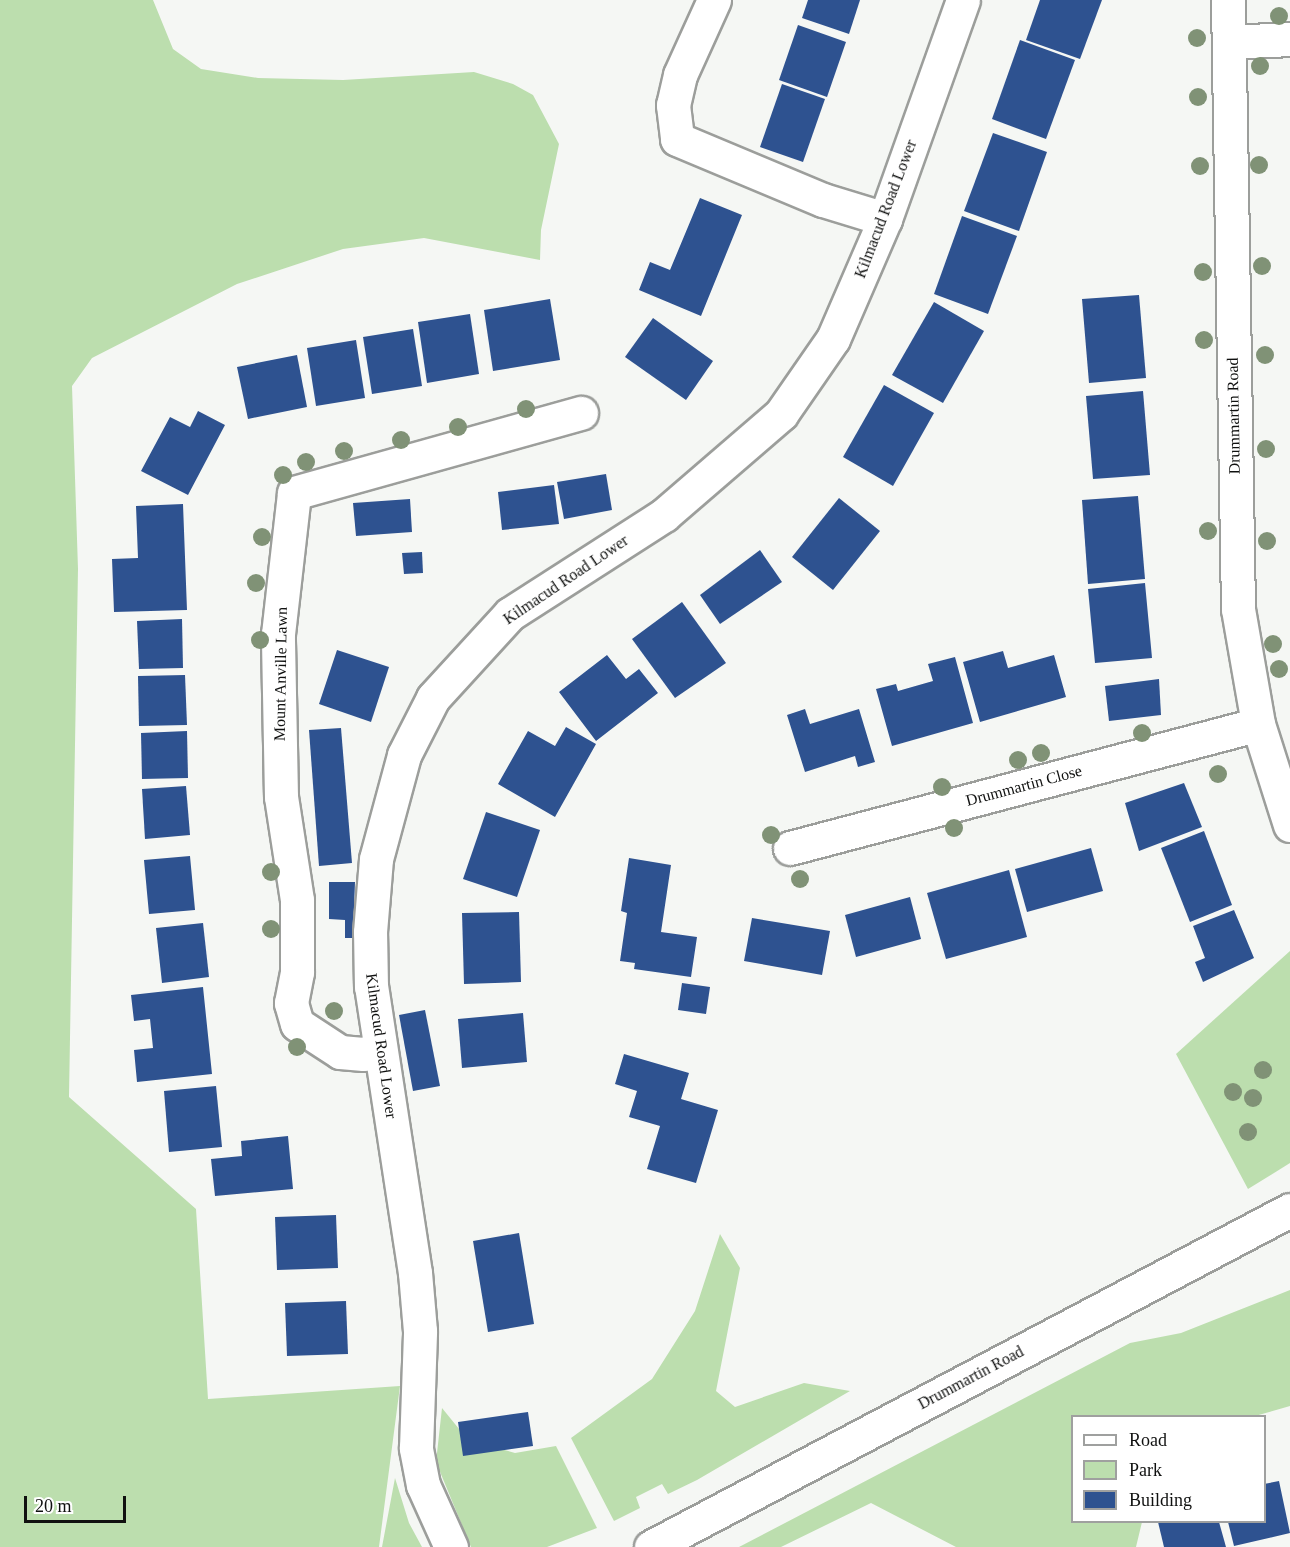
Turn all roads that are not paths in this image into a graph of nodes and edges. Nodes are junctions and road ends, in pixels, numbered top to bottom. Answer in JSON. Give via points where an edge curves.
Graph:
{"nodes":[{"id":1,"x":714,"y":0,"type":"edge"},
{"id":2,"x":963,"y":0,"type":"edge"},
{"id":3,"x":1228,"y":0,"type":"edge"},
{"id":4,"x":1290,"y":39,"type":"edge"},
{"id":5,"x":1229,"y":42,"type":"junction"},
{"id":6,"x":885,"y":219,"type":"junction"},
{"id":7,"x":581,"y":413,"type":"dead end"},
{"id":8,"x":1258,"y":724,"type":"junction"},
{"id":9,"x":1290,"y":825,"type":"edge"},
{"id":10,"x":790,"y":848,"type":"dead end"},
{"id":11,"x":380,"y":1050,"type":"junction"},
{"id":12,"x":1290,"y":1210,"type":"edge"},
{"id":13,"x":451,"y":1547,"type":"edge"},
{"id":14,"x":651,"y":1547,"type":"edge"}],
"edges":[{"from":1,"to":6,"type":"street","via":[[680,75],[672,105],[677,139],[823,200]]},
{"from":2,"to":6,"type":"street","name":"Kilmacud Road Lower"},
{"from":3,"to":5,"type":"street","name":"Drummartin Road"},
{"from":4,"to":5,"type":"street"},
{"from":5,"to":8,"type":"street","name":"Drummartin Road","via":[[1238,609]]},
{"from":6,"to":11,"type":"street","name":"Kilmacud Road Lower","via":[[832,339],[781,414],[664,515],[510,614],[433,698],[404,755],[376,859],[370,932],[371,987]]},
{"from":7,"to":11,"type":"street","name":"Mount Anville Lawn","via":[[294,494],[278,634],[281,797],[297,900],[297,972],[291,1003],[297,1024],[340,1052],[363,1054]]},
{"from":8,"to":9,"type":"street","name":"Drummartin Road"},
{"from":8,"to":10,"type":"street","name":"Drummartin Close"},
{"from":11,"to":13,"type":"street","name":"Kilmacud Road Lower","via":[[418,1307],[416,1448],[423,1485]]},
{"from":12,"to":14,"type":"street","name":"Drummartin Road"}]}
